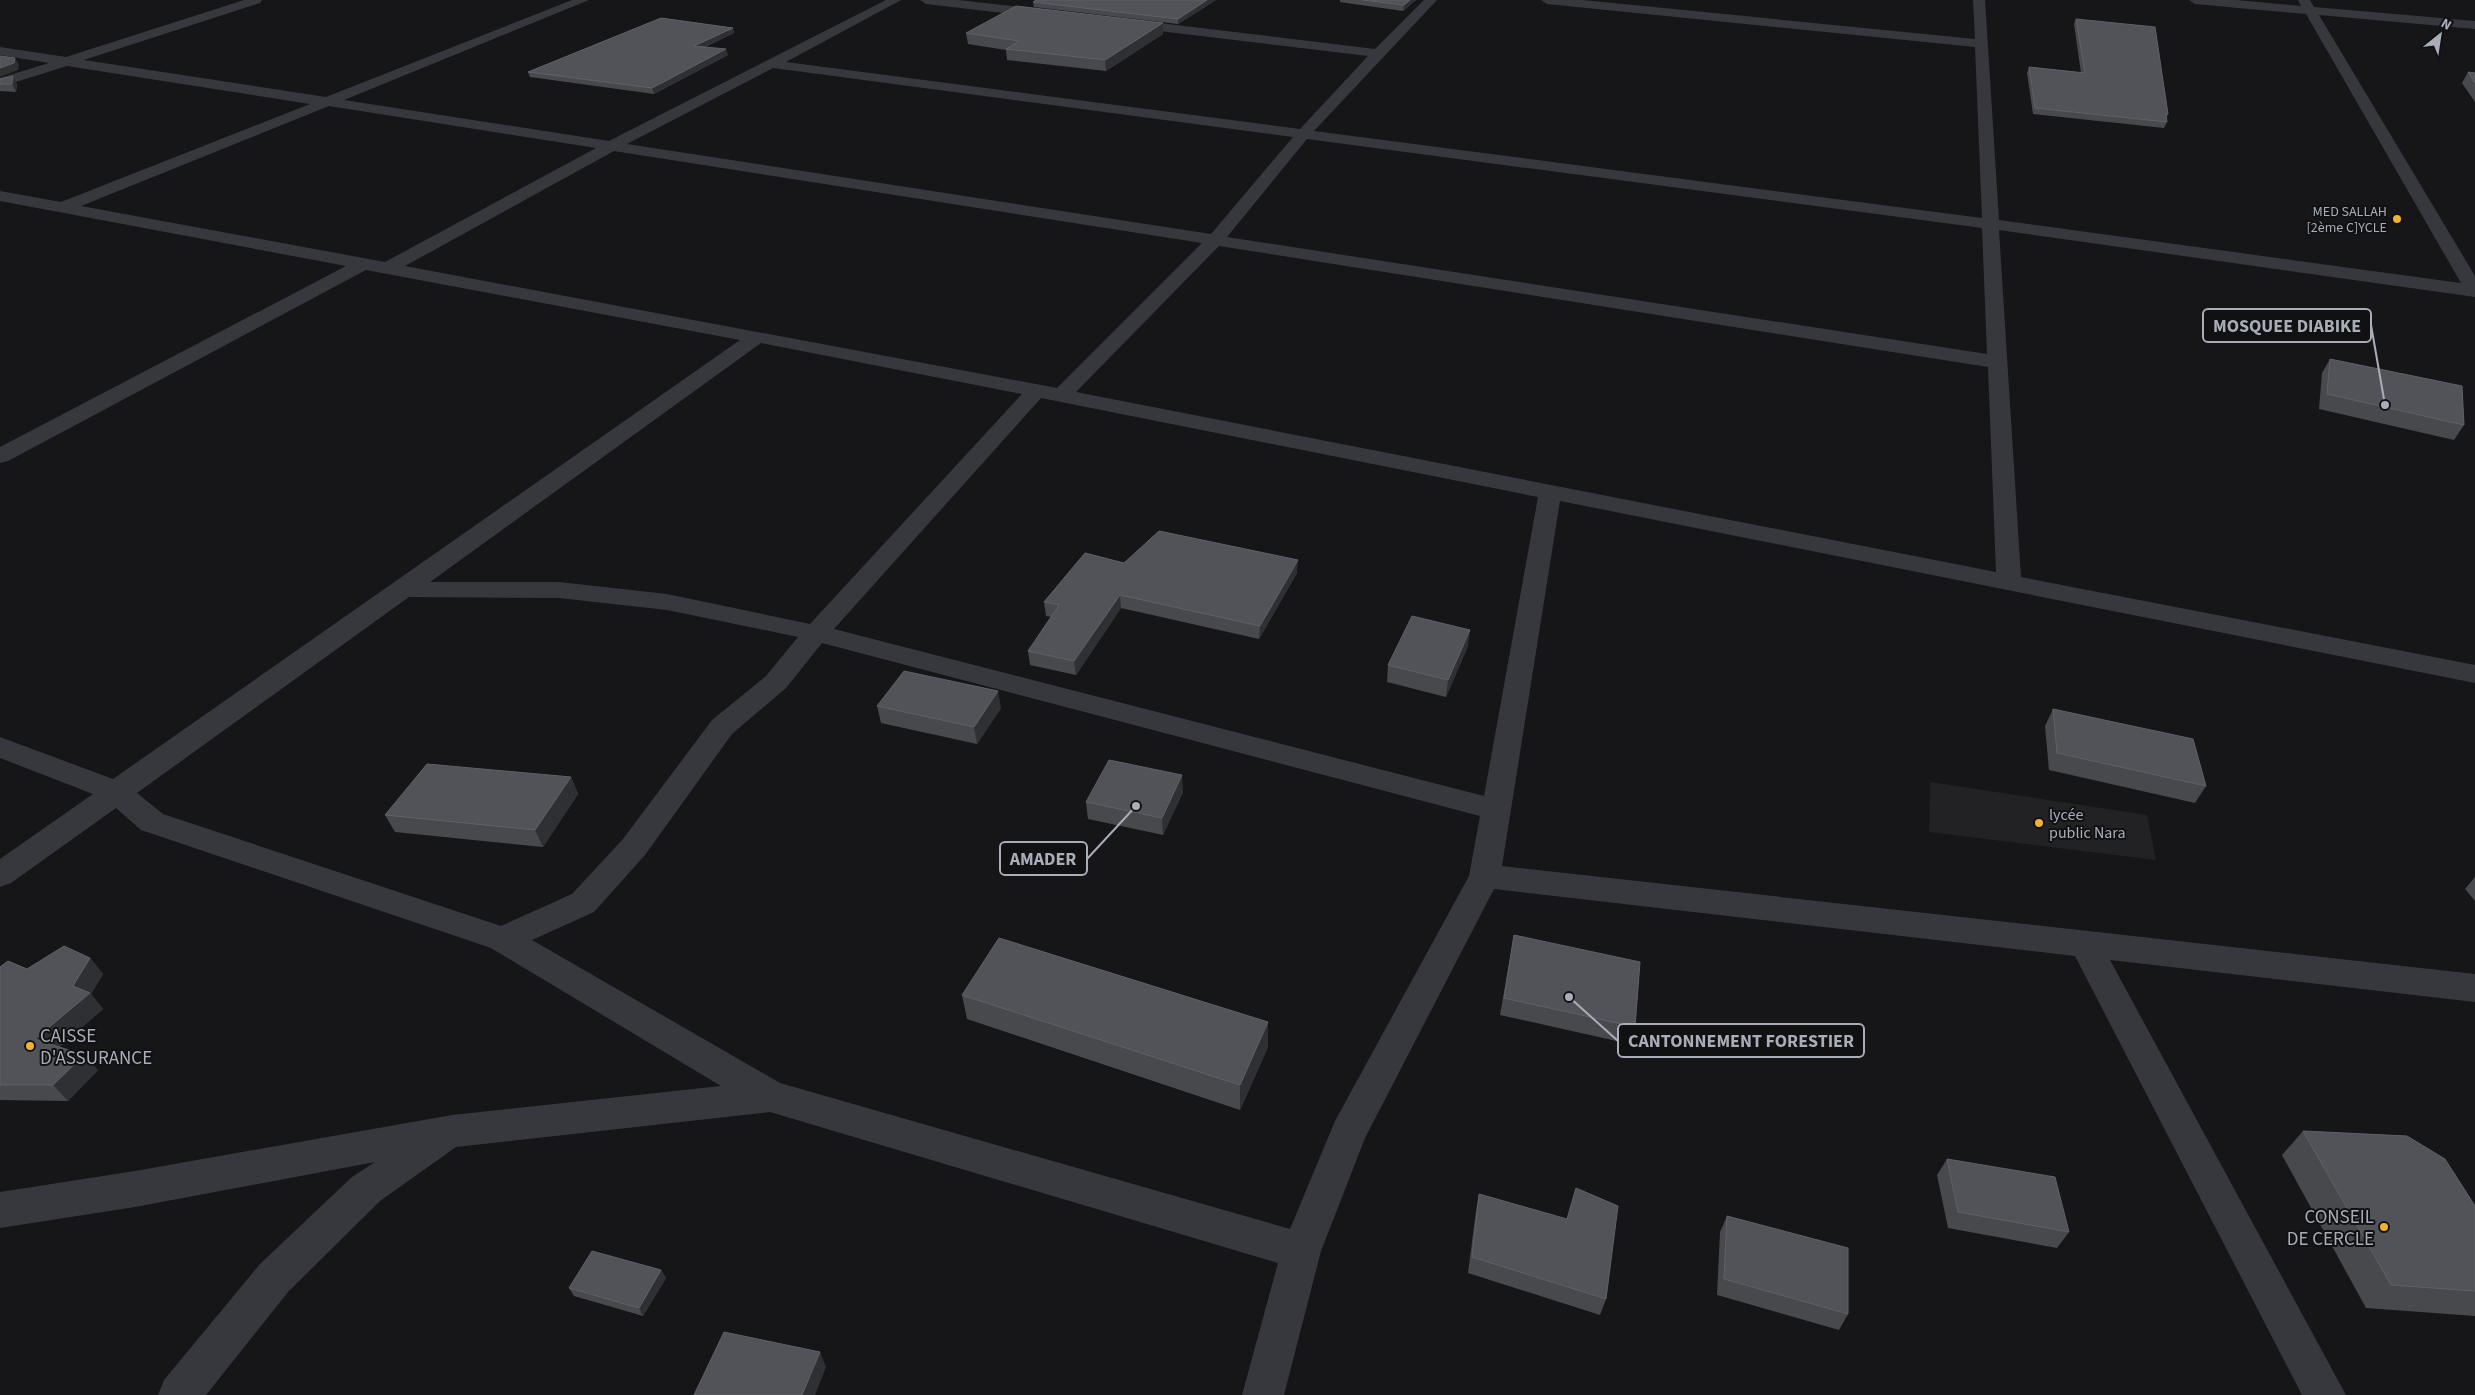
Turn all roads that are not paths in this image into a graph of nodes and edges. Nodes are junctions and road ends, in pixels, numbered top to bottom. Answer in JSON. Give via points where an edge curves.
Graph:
{"nodes":[{"id":1,"x":256,"y":0,"type":"edge"},
{"id":2,"x":583,"y":0,"type":"edge"},
{"id":3,"x":895,"y":0,"type":"edge"},
{"id":4,"x":926,"y":0,"type":"edge"},
{"id":5,"x":1431,"y":0,"type":"edge"},
{"id":6,"x":1547,"y":0,"type":"edge"},
{"id":7,"x":1979,"y":0,"type":"edge"},
{"id":8,"x":2195,"y":0,"type":"edge"},
{"id":9,"x":2307,"y":5,"type":"edge"},
{"id":10,"x":1064,"y":16,"type":"edge"},
{"id":11,"x":1113,"y":22,"type":"edge"},
{"id":12,"x":2475,"y":24,"type":"edge"},
{"id":13,"x":1981,"y":44,"type":"junction"},
{"id":14,"x":0,"y":51,"type":"edge"},
{"id":15,"x":1378,"y":53,"type":"junction"},
{"id":16,"x":68,"y":61,"type":"junction"},
{"id":17,"x":772,"y":64,"type":"junction"},
{"id":18,"x":0,"y":83,"type":"edge"},
{"id":19,"x":326,"y":102,"type":"junction"},
{"id":20,"x":1304,"y":133,"type":"junction"},
{"id":21,"x":612,"y":146,"type":"junction"},
{"id":22,"x":6,"y":201,"type":"edge"},
{"id":23,"x":61,"y":208,"type":"junction"},
{"id":24,"x":1990,"y":224,"type":"junction"},
{"id":25,"x":1216,"y":240,"type":"junction"},
{"id":26,"x":363,"y":264,"type":"junction"},
{"id":27,"x":388,"y":268,"type":"junction"},
{"id":28,"x":2475,"y":291,"type":"edge"},
{"id":29,"x":757,"y":337,"type":"junction"},
{"id":30,"x":1998,"y":362,"type":"junction"},
{"id":31,"x":1048,"y":393,"type":"junction"},
{"id":32,"x":0,"y":456,"type":"edge"},
{"id":33,"x":1550,"y":492,"type":"junction"},
{"id":34,"x":2009,"y":582,"type":"junction"},
{"id":35,"x":402,"y":589,"type":"junction"},
{"id":36,"x":816,"y":633,"type":"junction"},
{"id":37,"x":2475,"y":674,"type":"edge"},
{"id":38,"x":0,"y":747,"type":"edge"},
{"id":39,"x":117,"y":792,"type":"junction"},
{"id":40,"x":1497,"y":810,"type":"junction"},
{"id":41,"x":0,"y":875,"type":"edge"},
{"id":42,"x":1485,"y":876,"type":"junction"},
{"id":43,"x":503,"y":939,"type":"junction"},
{"id":44,"x":2085,"y":944,"type":"junction"},
{"id":45,"x":2475,"y":988,"type":"edge"},
{"id":46,"x":770,"y":1096,"type":"junction"},
{"id":47,"x":452,"y":1131,"type":"junction"},
{"id":48,"x":0,"y":1210,"type":"edge"},
{"id":49,"x":1301,"y":1251,"type":"junction"},
{"id":50,"x":179,"y":1395,"type":"edge"},
{"id":51,"x":1263,"y":1395,"type":"edge"},
{"id":52,"x":2325,"y":1395,"type":"edge"}],
"edges":[{"from":1,"to":16,"type":"street"},
{"from":2,"to":19,"type":"street"},
{"from":3,"to":17,"type":"street"},
{"from":4,"to":10,"type":"street"},
{"from":5,"to":15,"type":"street"},
{"from":6,"to":13,"type":"street"},
{"from":7,"to":13,"type":"street"},
{"from":8,"to":9,"type":"street"},
{"from":9,"to":12,"type":"street"},
{"from":9,"to":28,"type":"street"},
{"from":11,"to":15,"type":"street"},
{"from":13,"to":24,"type":"street"},
{"from":14,"to":16,"type":"street"},
{"from":15,"to":20,"type":"street"},
{"from":16,"to":18,"type":"street"},
{"from":16,"to":19,"type":"street"},
{"from":17,"to":20,"type":"street"},
{"from":17,"to":21,"type":"street"},
{"from":19,"to":21,"type":"street"},
{"from":19,"to":23,"type":"street"},
{"from":20,"to":24,"type":"street"},
{"from":20,"to":25,"type":"street"},
{"from":21,"to":25,"type":"street"},
{"from":21,"to":27,"type":"street"},
{"from":22,"to":23,"type":"street"},
{"from":23,"to":26,"type":"street"},
{"from":24,"to":28,"type":"street"},
{"from":24,"to":30,"type":"street"},
{"from":25,"to":30,"type":"street"},
{"from":25,"to":31,"type":"street"},
{"from":26,"to":27,"type":"street"},
{"from":26,"to":32,"type":"street"},
{"from":27,"to":29,"type":"street"},
{"from":29,"to":31,"type":"street"},
{"from":29,"to":35,"type":"street"},
{"from":30,"to":34,"type":"street"},
{"from":31,"to":33,"type":"street"},
{"from":31,"to":36,"type":"street"},
{"from":33,"to":34,"type":"street"},
{"from":33,"to":40,"type":"street"},
{"from":34,"to":37,"type":"street"},
{"from":35,"to":36,"type":"street","via":[[559,590],[667,602]]},
{"from":35,"to":39,"type":"street"},
{"from":36,"to":40,"type":"street"},
{"from":36,"to":43,"type":"street","via":[[776,682],[722,727],[634,847],[582,903]]},
{"from":38,"to":39,"type":"street"},
{"from":39,"to":41,"type":"street"},
{"from":39,"to":43,"type":"street","via":[[152,822]]},
{"from":40,"to":42,"type":"street"},
{"from":42,"to":44,"type":"street"},
{"from":42,"to":49,"type":"street","via":[[1348,1133]]},
{"from":43,"to":46,"type":"street"},
{"from":44,"to":45,"type":"street"},
{"from":44,"to":52,"type":"street"},
{"from":46,"to":47,"type":"street"},
{"from":46,"to":49,"type":"street"},
{"from":47,"to":48,"type":"street","via":[[135,1189]]},
{"from":47,"to":50,"type":"street","via":[[366,1189],[274,1278]]},
{"from":49,"to":51,"type":"street"}]}
